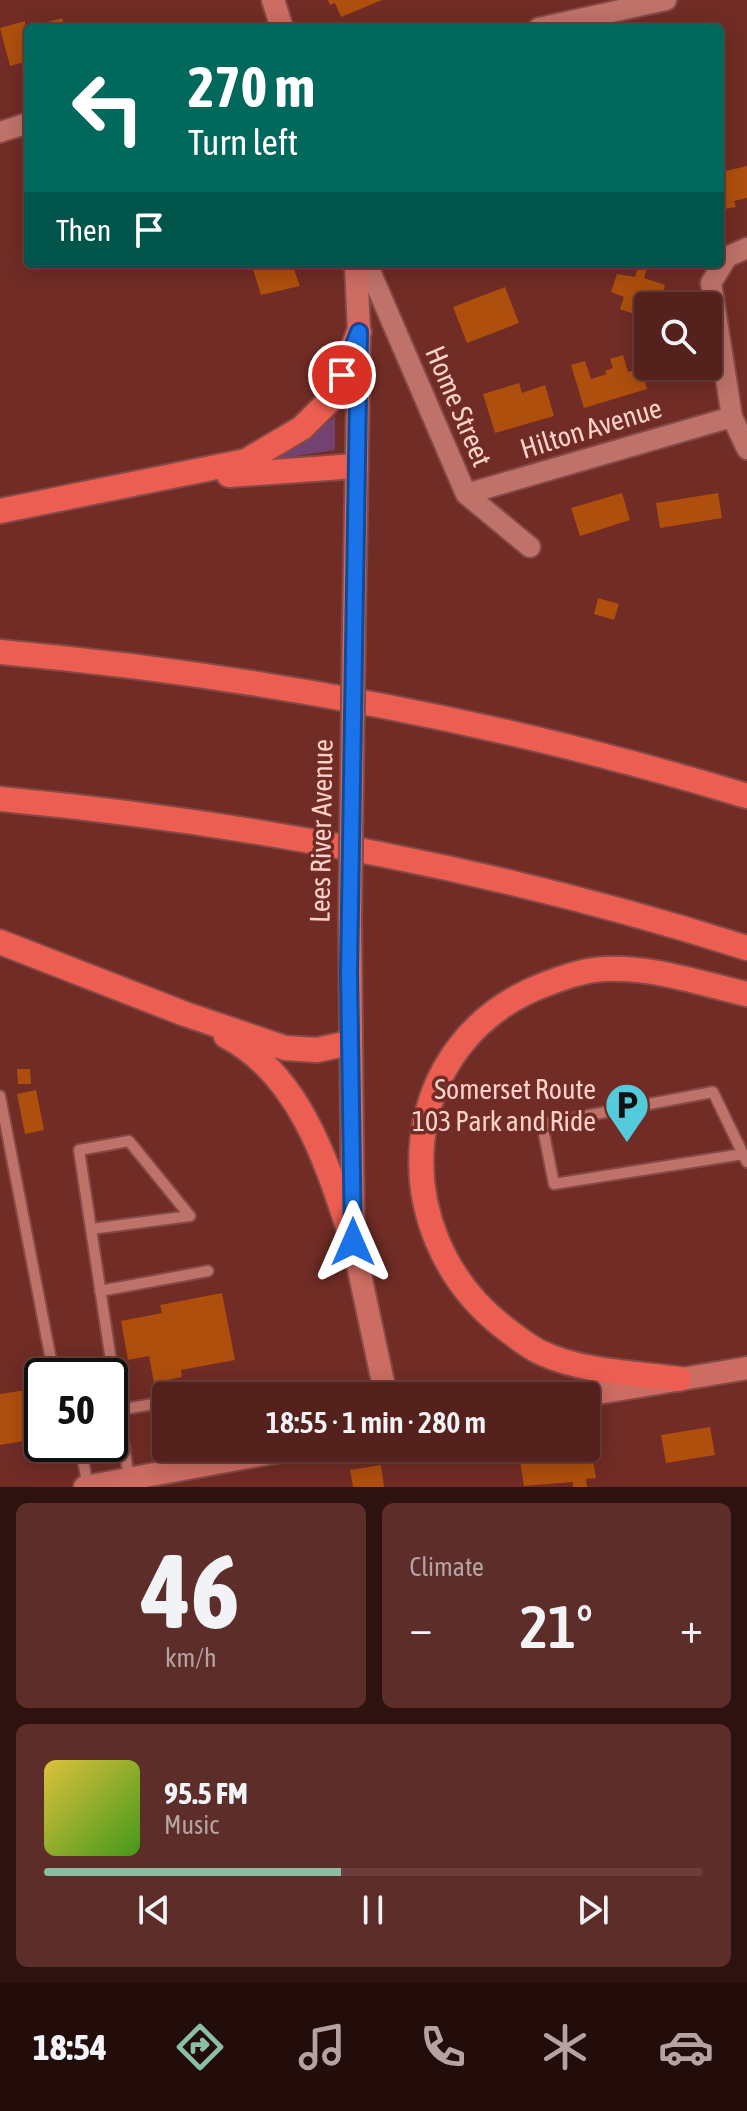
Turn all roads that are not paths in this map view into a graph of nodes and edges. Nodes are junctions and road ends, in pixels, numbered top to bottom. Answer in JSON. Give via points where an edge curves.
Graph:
{"nodes":[{"id":1,"x":273,"y":0,"type":"edge"},
{"id":2,"x":666,"y":0,"type":"edge"},
{"id":3,"x":281,"y":24,"type":"edge"},
{"id":4,"x":557,"y":24,"type":"edge"},
{"id":5,"x":24,"y":124,"type":"edge"},
{"id":6,"x":0,"y":132,"type":"edge"},
{"id":7,"x":747,"y":248,"type":"edge"},
{"id":8,"x":724,"y":262,"type":"edge"},
{"id":9,"x":356,"y":268,"type":"edge"},
{"id":10,"x":369,"y":268,"type":"edge"},
{"id":11,"x":720,"y":268,"type":"edge"},
{"id":12,"x":359,"y":332,"type":"junction"},
{"id":13,"x":732,"y":417,"type":"junction"},
{"id":14,"x":747,"y":449,"type":"edge"},
{"id":15,"x":356,"y":466,"type":"junction"},
{"id":16,"x":135,"y":483,"type":"junction"},
{"id":17,"x":466,"y":494,"type":"junction"},
{"id":18,"x":0,"y":511,"type":"edge"},
{"id":19,"x":530,"y":547,"type":"dead end"},
{"id":20,"x":0,"y":652,"type":"edge"},
{"id":21,"x":747,"y":796,"type":"edge"},
{"id":22,"x":0,"y":799,"type":"edge"},
{"id":23,"x":0,"y":942,"type":"edge"},
{"id":24,"x":747,"y":948,"type":"edge"},
{"id":25,"x":747,"y":994,"type":"edge"},
{"id":26,"x":185,"y":1014,"type":"junction"},
{"id":27,"x":349,"y":1043,"type":"junction"},
{"id":28,"x":0,"y":1096,"type":"edge"},
{"id":29,"x":745,"y":1158,"type":"edge"},
{"id":30,"x":91,"y":1229,"type":"junction"},
{"id":31,"x":353,"y":1242,"type":"junction"},
{"id":32,"x":208,"y":1271,"type":"dead end"},
{"id":33,"x":100,"y":1291,"type":"junction"},
{"id":34,"x":51,"y":1358,"type":"edge"},
{"id":35,"x":110,"y":1358,"type":"edge"},
{"id":36,"x":747,"y":1368,"type":"edge"},
{"id":37,"x":679,"y":1379,"type":"junction"},
{"id":38,"x":383,"y":1382,"type":"edge"},
{"id":39,"x":600,"y":1393,"type":"edge"},
{"id":40,"x":152,"y":1404,"type":"edge"},
{"id":41,"x":128,"y":1408,"type":"edge"},
{"id":42,"x":83,"y":1462,"type":"edge"},
{"id":43,"x":126,"y":1462,"type":"edge"},
{"id":44,"x":221,"y":1462,"type":"edge"},
{"id":45,"x":129,"y":1479,"type":"junction"},
{"id":46,"x":86,"y":1487,"type":"edge"}],
"edges":[{"from":1,"to":3,"type":"main road"},
{"from":2,"to":4,"type":"street"},
{"from":5,"to":6,"type":"street"},
{"from":7,"to":8,"type":"street"},
{"from":9,"to":12,"type":"main road","name":"Lees River Avenue"},
{"from":10,"to":17,"type":"street","name":"Home Street"},
{"from":11,"to":13,"type":"street","via":[[711,283]]},
{"from":12,"to":15,"type":"main road","name":"Lees River Avenue"},
{"from":12,"to":16,"type":"highway","via":[[334,396],[302,428],[246,461]]},
{"from":13,"to":14,"type":"street"},
{"from":13,"to":17,"type":"street","name":"Hilton Avenue"},
{"from":15,"to":16,"type":"highway"},
{"from":15,"to":27,"type":"main road","name":"Lees River Avenue","bridge":true},
{"from":16,"to":18,"type":"highway"},
{"from":17,"to":19,"type":"street","name":"Home Street"},
{"from":20,"to":21,"type":"highway","via":[[171,670],[390,707],[552,742]]},
{"from":22,"to":24,"type":"highway","via":[[207,823],[383,854],[557,893]]},
{"from":23,"to":26,"type":"highway"},
{"from":25,"to":37,"type":"highway","via":[[663,975],[606,969],[529,990],[498,1007],[445,1063],[422,1135],[420,1181],[435,1233],[460,1286],[483,1311],[542,1353]]},
{"from":26,"to":27,"type":"highway","via":[[285,1048],[317,1050]]},
{"from":26,"to":31,"type":"highway","via":[[240,1043],[283,1086],[314,1134]]},
{"from":27,"to":31,"type":"main road","name":"Lees River Avenue"},
{"from":28,"to":34,"type":"lane"},
{"from":29,"to":29,"type":"lane","via":[[713,1092],[542,1124],[554,1184]]},
{"from":30,"to":30,"type":"lane","via":[[79,1150],[129,1141],[190,1216]]},
{"from":30,"to":33,"type":"lane"},
{"from":31,"to":38,"type":"main road","name":"Lees River Avenue"},
{"from":32,"to":33,"type":"lane"},
{"from":33,"to":35,"type":"lane"},
{"from":36,"to":37,"type":"main road"},
{"from":37,"to":39,"type":"main road"},
{"from":40,"to":41,"type":"lane"},
{"from":42,"to":46,"type":"lane"},
{"from":43,"to":45,"type":"lane"},
{"from":44,"to":45,"type":"main road"},
{"from":45,"to":46,"type":"main road"}]}
